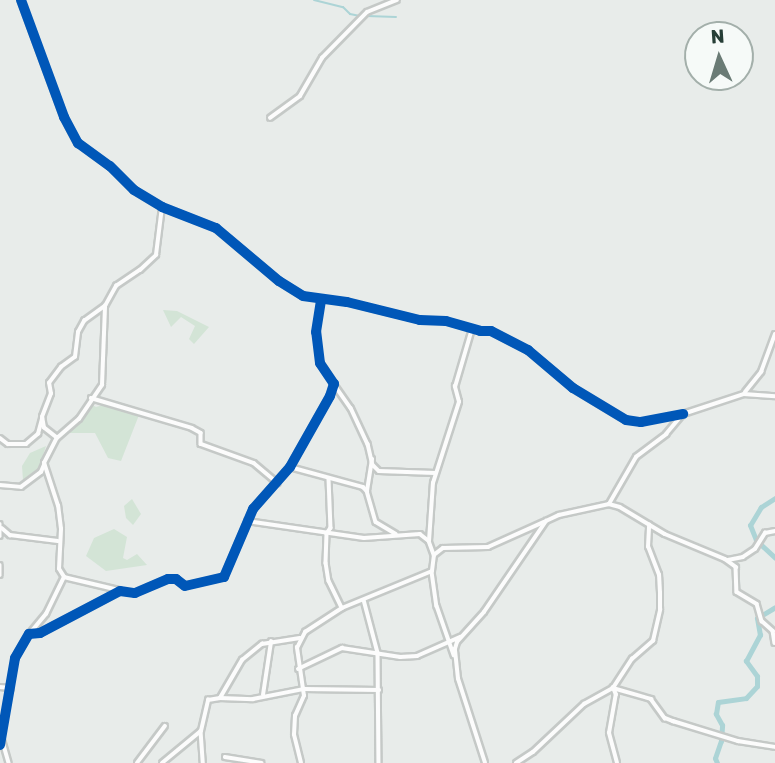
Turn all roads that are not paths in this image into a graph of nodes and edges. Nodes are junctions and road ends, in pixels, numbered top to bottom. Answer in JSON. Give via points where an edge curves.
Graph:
{"nodes":[{"id":1,"x":21,"y":0,"type":"edge"},
{"id":2,"x":397,"y":0,"type":"edge"},
{"id":3,"x":270,"y":118,"type":"dead end"},
{"id":4,"x":162,"y":207,"type":"junction"},
{"id":5,"x":321,"y":300,"type":"junction"},
{"id":6,"x":105,"y":306,"type":"junction"},
{"id":7,"x":472,"y":329,"type":"junction"},
{"id":8,"x":775,"y":334,"type":"edge"},
{"id":9,"x":334,"y":384,"type":"junction"},
{"id":10,"x":744,"y":394,"type":"junction"},
{"id":11,"x":775,"y":396,"type":"edge"},
{"id":12,"x":91,"y":398,"type":"junction"},
{"id":13,"x":683,"y":414,"type":"junction"},
{"id":14,"x":43,"y":417,"type":"junction"},
{"id":15,"x":0,"y":438,"type":"edge"},
{"id":16,"x":57,"y":438,"type":"junction"},
{"id":17,"x":372,"y":459,"type":"junction"},
{"id":18,"x":44,"y":463,"type":"junction"},
{"id":19,"x":290,"y":467,"type":"junction"},
{"id":20,"x":436,"y":473,"type":"junction"},
{"id":21,"x":329,"y":479,"type":"junction"},
{"id":22,"x":278,"y":483,"type":"junction"},
{"id":23,"x":0,"y":485,"type":"edge"},
{"id":24,"x":367,"y":491,"type":"junction"},
{"id":25,"x":609,"y":504,"type":"junction"},
{"id":26,"x":247,"y":521,"type":"junction"},
{"id":27,"x":546,"y":521,"type":"junction"},
{"id":28,"x":649,"y":525,"type":"junction"},
{"id":29,"x":1,"y":526,"type":"edge"},
{"id":30,"x":775,"y":531,"type":"edge"},
{"id":31,"x":327,"y":534,"type":"junction"},
{"id":32,"x":399,"y":535,"type":"junction"},
{"id":33,"x":0,"y":536,"type":"edge"},
{"id":34,"x":58,"y":541,"type":"junction"},
{"id":35,"x":429,"y":541,"type":"junction"},
{"id":36,"x":433,"y":555,"type":"junction"},
{"id":37,"x":726,"y":560,"type":"junction"},
{"id":38,"x":0,"y":565,"type":"edge"},
{"id":39,"x":432,"y":571,"type":"junction"},
{"id":40,"x":0,"y":575,"type":"edge"},
{"id":41,"x":64,"y":577,"type":"junction"},
{"id":42,"x":120,"y":591,"type":"junction"},
{"id":43,"x":364,"y":600,"type":"junction"},
{"id":44,"x":342,"y":608,"type":"junction"},
{"id":45,"x":29,"y":634,"type":"junction"},
{"id":46,"x":461,"y":636,"type":"junction"},
{"id":47,"x":300,"y":638,"type":"junction"},
{"id":48,"x":447,"y":640,"type":"junction"},
{"id":49,"x":271,"y":642,"type":"junction"},
{"id":50,"x":775,"y":643,"type":"edge"},
{"id":51,"x":378,"y":653,"type":"junction"},
{"id":52,"x":455,"y":657,"type":"junction"},
{"id":53,"x":298,"y":669,"type":"junction"},
{"id":54,"x":0,"y":687,"type":"edge"},
{"id":55,"x":11,"y":688,"type":"junction"},
{"id":56,"x":613,"y":688,"type":"junction"},
{"id":57,"x":304,"y":689,"type":"junction"},
{"id":58,"x":379,"y":690,"type":"junction"},
{"id":59,"x":263,"y":695,"type":"junction"},
{"id":60,"x":220,"y":698,"type":"junction"},
{"id":61,"x":165,"y":726,"type":"dead end"},
{"id":62,"x":201,"y":731,"type":"junction"},
{"id":63,"x":1,"y":743,"type":"edge"},
{"id":64,"x":775,"y":747,"type":"edge"},
{"id":65,"x":225,"y":757,"type":"dead end"},
{"id":66,"x":9,"y":763,"type":"edge"},
{"id":67,"x":137,"y":763,"type":"edge"},
{"id":68,"x":162,"y":763,"type":"edge"},
{"id":69,"x":203,"y":763,"type":"edge"},
{"id":70,"x":262,"y":763,"type":"edge"},
{"id":71,"x":301,"y":763,"type":"edge"},
{"id":72,"x":379,"y":763,"type":"edge"},
{"id":73,"x":485,"y":763,"type":"edge"},
{"id":74,"x":516,"y":763,"type":"edge"},
{"id":75,"x":617,"y":763,"type":"edge"}],
"edges":[{"from":1,"to":4,"type":"street","via":[[78,144]]},
{"from":2,"to":3,"type":"street","via":[[367,12],[321,58],[300,96]]},
{"from":4,"to":5,"type":"street","via":[[216,228],[279,281],[303,296]]},
{"from":4,"to":6,"type":"street","via":[[156,255],[116,286]]},
{"from":5,"to":7,"type":"street"},
{"from":5,"to":9,"type":"street","via":[[316,326],[320,363]]},
{"from":6,"to":12,"type":"street","via":[[102,385]]},
{"from":6,"to":14,"type":"street","via":[[84,321],[75,357],[50,380],[51,394]]},
{"from":7,"to":13,"type":"street","via":[[491,331],[528,350],[573,388],[626,420],[641,422]]},
{"from":7,"to":20,"type":"street","via":[[455,387],[459,402]]},
{"from":8,"to":10,"type":"street","via":[[761,372]]},
{"from":9,"to":17,"type":"street","via":[[351,408]]},
{"from":9,"to":19,"type":"street"},
{"from":10,"to":11,"type":"street"},
{"from":10,"to":13,"type":"street"},
{"from":12,"to":16,"type":"street","via":[[79,419]]},
{"from":12,"to":22,"type":"street","via":[[192,428],[201,433],[201,444],[254,463]]},
{"from":13,"to":25,"type":"street","via":[[636,457]]},
{"from":14,"to":15,"type":"street","via":[[38,434],[26,444],[8,444]]},
{"from":14,"to":16,"type":"street","via":[[44,428]]},
{"from":16,"to":18,"type":"street"},
{"from":17,"to":20,"type":"street","via":[[379,471]]},
{"from":17,"to":24,"type":"street"},
{"from":18,"to":23,"type":"street","via":[[41,472],[21,487]]},
{"from":18,"to":34,"type":"street","via":[[58,506]]},
{"from":19,"to":21,"type":"street"},
{"from":19,"to":22,"type":"street"},
{"from":20,"to":35,"type":"street"},
{"from":21,"to":24,"type":"street"},
{"from":21,"to":31,"type":"street","via":[[331,528]]},
{"from":22,"to":26,"type":"street"},
{"from":24,"to":32,"type":"street","via":[[376,522]]},
{"from":25,"to":27,"type":"street"},
{"from":25,"to":28,"type":"street"},
{"from":26,"to":31,"type":"street"},
{"from":26,"to":42,"type":"street","via":[[223,577],[185,586],[168,579],[135,593]]},
{"from":27,"to":36,"type":"street","via":[[488,547],[448,547]]},
{"from":27,"to":46,"type":"street","via":[[484,612]]},
{"from":28,"to":37,"type":"street"},
{"from":28,"to":56,"type":"street","via":[[648,547],[659,575],[660,610],[653,640],[632,659]]},
{"from":29,"to":33,"type":"street"},
{"from":29,"to":34,"type":"street","via":[[10,535]]},
{"from":30,"to":37,"type":"street","via":[[765,533],[743,557]]},
{"from":31,"to":32,"type":"street"},
{"from":31,"to":44,"type":"street","via":[[329,581]]},
{"from":32,"to":35,"type":"street","via":[[420,534]]},
{"from":34,"to":41,"type":"street","via":[[59,569]]},
{"from":35,"to":36,"type":"street"},
{"from":36,"to":39,"type":"street"},
{"from":37,"to":50,"type":"street","via":[[736,567],[737,592],[757,604]]},
{"from":38,"to":40,"type":"street"},
{"from":39,"to":43,"type":"street"},
{"from":39,"to":48,"type":"street"},
{"from":41,"to":42,"type":"street"},
{"from":41,"to":45,"type":"street","via":[[46,614]]},
{"from":42,"to":45,"type":"street","via":[[46,630]]},
{"from":43,"to":44,"type":"street"},
{"from":43,"to":51,"type":"street"},
{"from":44,"to":47,"type":"street"},
{"from":45,"to":55,"type":"street","via":[[15,658]]},
{"from":46,"to":48,"type":"street"},
{"from":46,"to":52,"type":"street"},
{"from":47,"to":49,"type":"street"},
{"from":47,"to":53,"type":"street"},
{"from":48,"to":51,"type":"street","via":[[417,656]]},
{"from":48,"to":52,"type":"street"},
{"from":49,"to":59,"type":"street"},
{"from":49,"to":60,"type":"street","via":[[242,660]]},
{"from":51,"to":53,"type":"street","via":[[342,648]]},
{"from":51,"to":58,"type":"street"},
{"from":52,"to":73,"type":"street","via":[[457,679]]},
{"from":53,"to":57,"type":"street"},
{"from":54,"to":55,"type":"street"},
{"from":55,"to":63,"type":"street"},
{"from":56,"to":64,"type":"street","via":[[650,699],[673,721]]},
{"from":56,"to":74,"type":"street","via":[[584,704]]},
{"from":56,"to":75,"type":"street","via":[[616,695],[609,733]]},
{"from":57,"to":58,"type":"street"},
{"from":57,"to":59,"type":"street"},
{"from":57,"to":71,"type":"street","via":[[294,735]]},
{"from":58,"to":72,"type":"street"},
{"from":59,"to":60,"type":"street"},
{"from":60,"to":62,"type":"street","via":[[208,699]]},
{"from":61,"to":67,"type":"street"},
{"from":62,"to":68,"type":"street"},
{"from":62,"to":69,"type":"street"},
{"from":63,"to":66,"type":"street"},
{"from":65,"to":70,"type":"street"}]}
